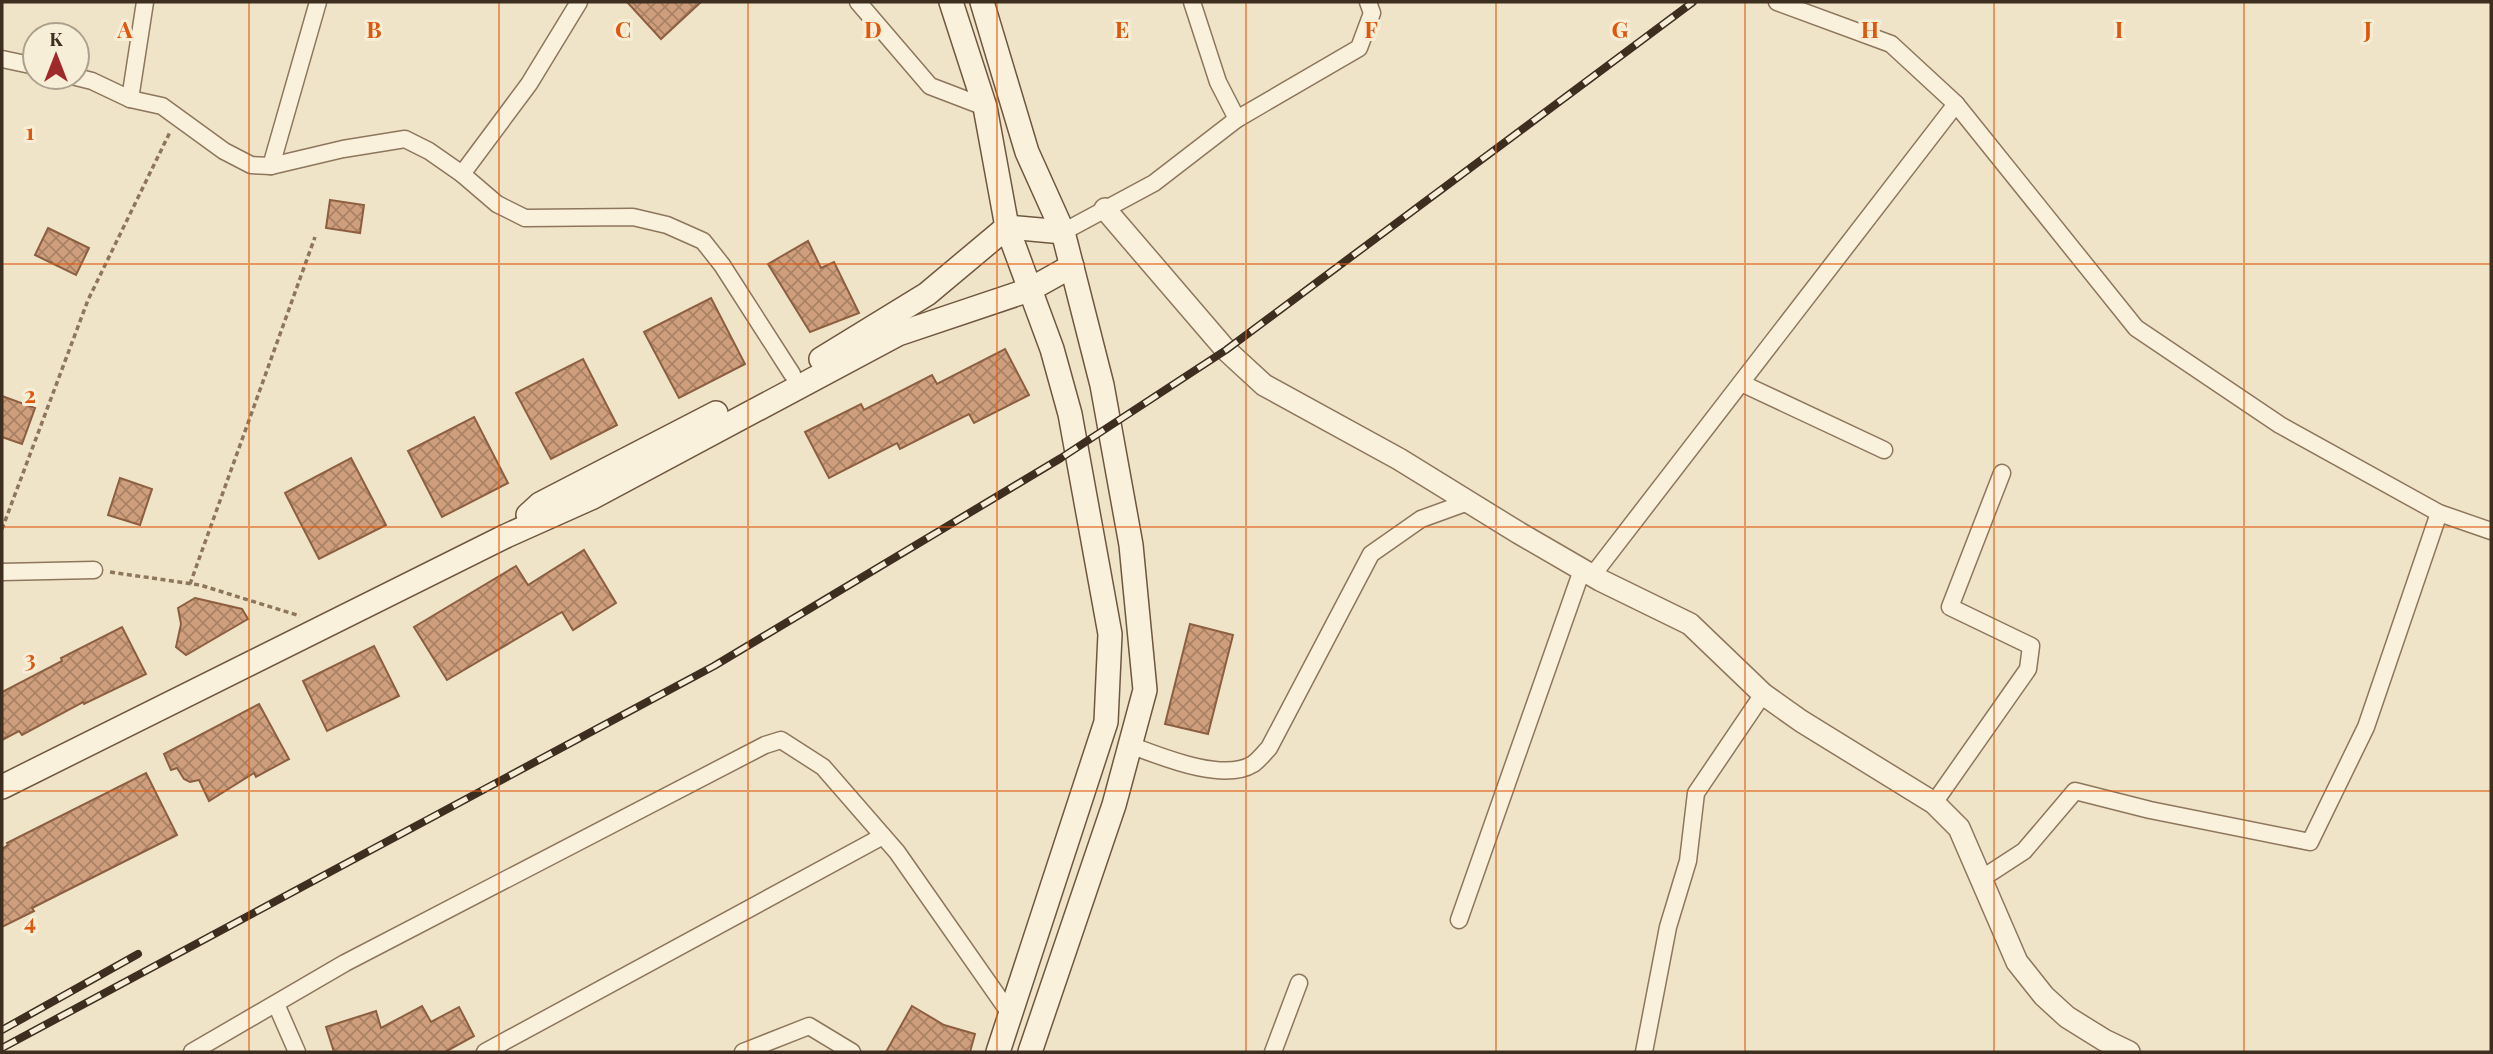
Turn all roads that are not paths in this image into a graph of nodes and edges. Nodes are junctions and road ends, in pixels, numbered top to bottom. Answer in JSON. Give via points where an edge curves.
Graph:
{"nodes":[{"id":1,"x":145,"y":2,"type":"edge"},
{"id":2,"x":318,"y":2,"type":"edge"},
{"id":3,"x":579,"y":2,"type":"edge"},
{"id":4,"x":858,"y":2,"type":"edge"},
{"id":5,"x":951,"y":2,"type":"edge"},
{"id":6,"x":982,"y":2,"type":"edge"},
{"id":7,"x":1192,"y":2,"type":"edge"},
{"id":8,"x":1368,"y":2,"type":"edge"},
{"id":9,"x":1777,"y":2,"type":"edge"},
{"id":10,"x":2,"y":59,"type":"edge"},
{"id":11,"x":21,"y":63,"type":"edge"},
{"id":12,"x":91,"y":81,"type":"edge"},
{"id":13,"x":130,"y":99,"type":"junction"},
{"id":14,"x":1956,"y":104,"type":"junction"},
{"id":15,"x":985,"y":107,"type":"junction"},
{"id":16,"x":1237,"y":119,"type":"junction"},
{"id":17,"x":271,"y":166,"type":"junction"},
{"id":18,"x":462,"y":174,"type":"junction"},
{"id":19,"x":1105,"y":209,"type":"junction"},
{"id":20,"x":1007,"y":227,"type":"junction"},
{"id":21,"x":1063,"y":232,"type":"junction"},
{"id":22,"x":1072,"y":266,"type":"junction"},
{"id":23,"x":1029,"y":290,"type":"junction"},
{"id":24,"x":792,"y":374,"type":"junction"},
{"id":25,"x":1741,"y":383,"type":"junction"},
{"id":26,"x":1884,"y":450,"type":"dead end"},
{"id":27,"x":2002,"y":473,"type":"dead end"},
{"id":28,"x":1468,"y":502,"type":"junction"},
{"id":29,"x":2439,"y":513,"type":"junction"},
{"id":30,"x":2491,"y":531,"type":"edge"},
{"id":31,"x":506,"y":536,"type":"junction"},
{"id":32,"x":94,"y":570,"type":"road end"},
{"id":33,"x":2,"y":572,"type":"edge"},
{"id":34,"x":1587,"y":573,"type":"junction"},
{"id":35,"x":1763,"y":694,"type":"junction"},
{"id":36,"x":1130,"y":745,"type":"junction"},
{"id":37,"x":2,"y":787,"type":"edge"},
{"id":38,"x":1934,"y":803,"type":"junction"},
{"id":39,"x":883,"y":836,"type":"junction"},
{"id":40,"x":1981,"y":879,"type":"junction"},
{"id":41,"x":1459,"y":919,"type":"dead end"},
{"id":42,"x":1299,"y":983,"type":"dead end"},
{"id":43,"x":276,"y":1004,"type":"junction"},
{"id":44,"x":1011,"y":1015,"type":"junction"},
{"id":45,"x":192,"y":1052,"type":"edge"},
{"id":46,"x":297,"y":1052,"type":"edge"},
{"id":47,"x":485,"y":1052,"type":"edge"},
{"id":48,"x":743,"y":1052,"type":"edge"},
{"id":49,"x":852,"y":1052,"type":"edge"},
{"id":50,"x":998,"y":1052,"type":"edge"},
{"id":51,"x":1030,"y":1052,"type":"edge"},
{"id":52,"x":1273,"y":1052,"type":"edge"},
{"id":53,"x":1644,"y":1052,"type":"edge"},
{"id":54,"x":2129,"y":1052,"type":"edge"}],
"edges":[{"from":1,"to":13,"type":"street"},
{"from":2,"to":17,"type":"street"},
{"from":3,"to":18,"type":"street","via":[[529,83]]},
{"from":4,"to":15,"type":"street","via":[[930,86]]},
{"from":5,"to":15,"type":"main road"},
{"from":6,"to":21,"type":"main road","via":[[1027,152]]},
{"from":7,"to":16,"type":"street","via":[[1218,82]]},
{"from":8,"to":16,"type":"street","via":[[1372,13],[1359,48]]},
{"from":9,"to":14,"type":"street","via":[[1891,44]]},
{"from":10,"to":11,"type":"street"},
{"from":12,"to":13,"type":"street"},
{"from":13,"to":17,"type":"street","via":[[162,106],[223,151],[251,164]]},
{"from":14,"to":25,"type":"street"},
{"from":14,"to":29,"type":"street","via":[[2136,328],[2280,425]]},
{"from":15,"to":20,"type":"main road"},
{"from":16,"to":19,"type":"street","via":[[1154,183]]},
{"from":17,"to":18,"type":"street","via":[[405,139]]},
{"from":18,"to":24,"type":"street","via":[[497,204],[525,218],[634,217],[703,241]]},
{"from":19,"to":21,"type":"street"},
{"from":19,"to":28,"type":"street","via":[[1226,350],[1265,385]]},
{"from":20,"to":21,"type":"main road"},
{"from":20,"to":23,"type":"main road"},
{"from":20,"to":24,"type":"main road","via":[[927,295]]},
{"from":21,"to":22,"type":"main road"},
{"from":22,"to":23,"type":"main road"},
{"from":22,"to":36,"type":"main road","via":[[1102,385],[1131,545],[1145,690]]},
{"from":23,"to":31,"type":"main road","via":[[898,334],[591,498]]},
{"from":23,"to":44,"type":"main road","via":[[1070,414],[1110,634],[1106,722]]},
{"from":24,"to":31,"type":"main road","via":[[540,504]]},
{"from":25,"to":26,"type":"street"},
{"from":25,"to":34,"type":"street"},
{"from":27,"to":38,"type":"street","via":[[1950,607],[2031,646],[2028,669]]},
{"from":28,"to":34,"type":"street"},
{"from":28,"to":36,"type":"street","via":[[1421,519],[1371,554],[1269,748],[1251,765],[1226,770],[1193,767]]},
{"from":29,"to":30,"type":"street"},
{"from":29,"to":40,"type":"street","via":[[2366,727],[2310,842],[2075,791],[2024,851]]},
{"from":31,"to":37,"type":"main road"},
{"from":32,"to":33,"type":"street"},
{"from":34,"to":35,"type":"street","via":[[1690,624]]},
{"from":34,"to":41,"type":"street"},
{"from":35,"to":38,"type":"street"},
{"from":35,"to":53,"type":"street","via":[[1696,793],[1688,861],[1668,927]]},
{"from":36,"to":51,"type":"main road"},
{"from":38,"to":40,"type":"street","via":[[1959,828]]},
{"from":39,"to":43,"type":"street","via":[[823,767],[780,740],[345,963]]},
{"from":39,"to":44,"type":"street"},
{"from":39,"to":47,"type":"street"},
{"from":40,"to":54,"type":"street","via":[[2017,962],[2044,996],[2067,1017]]},
{"from":42,"to":52,"type":"street"},
{"from":43,"to":45,"type":"street"},
{"from":43,"to":46,"type":"street"},
{"from":44,"to":50,"type":"main road"},
{"from":48,"to":49,"type":"street","via":[[809,1026]]}]}
